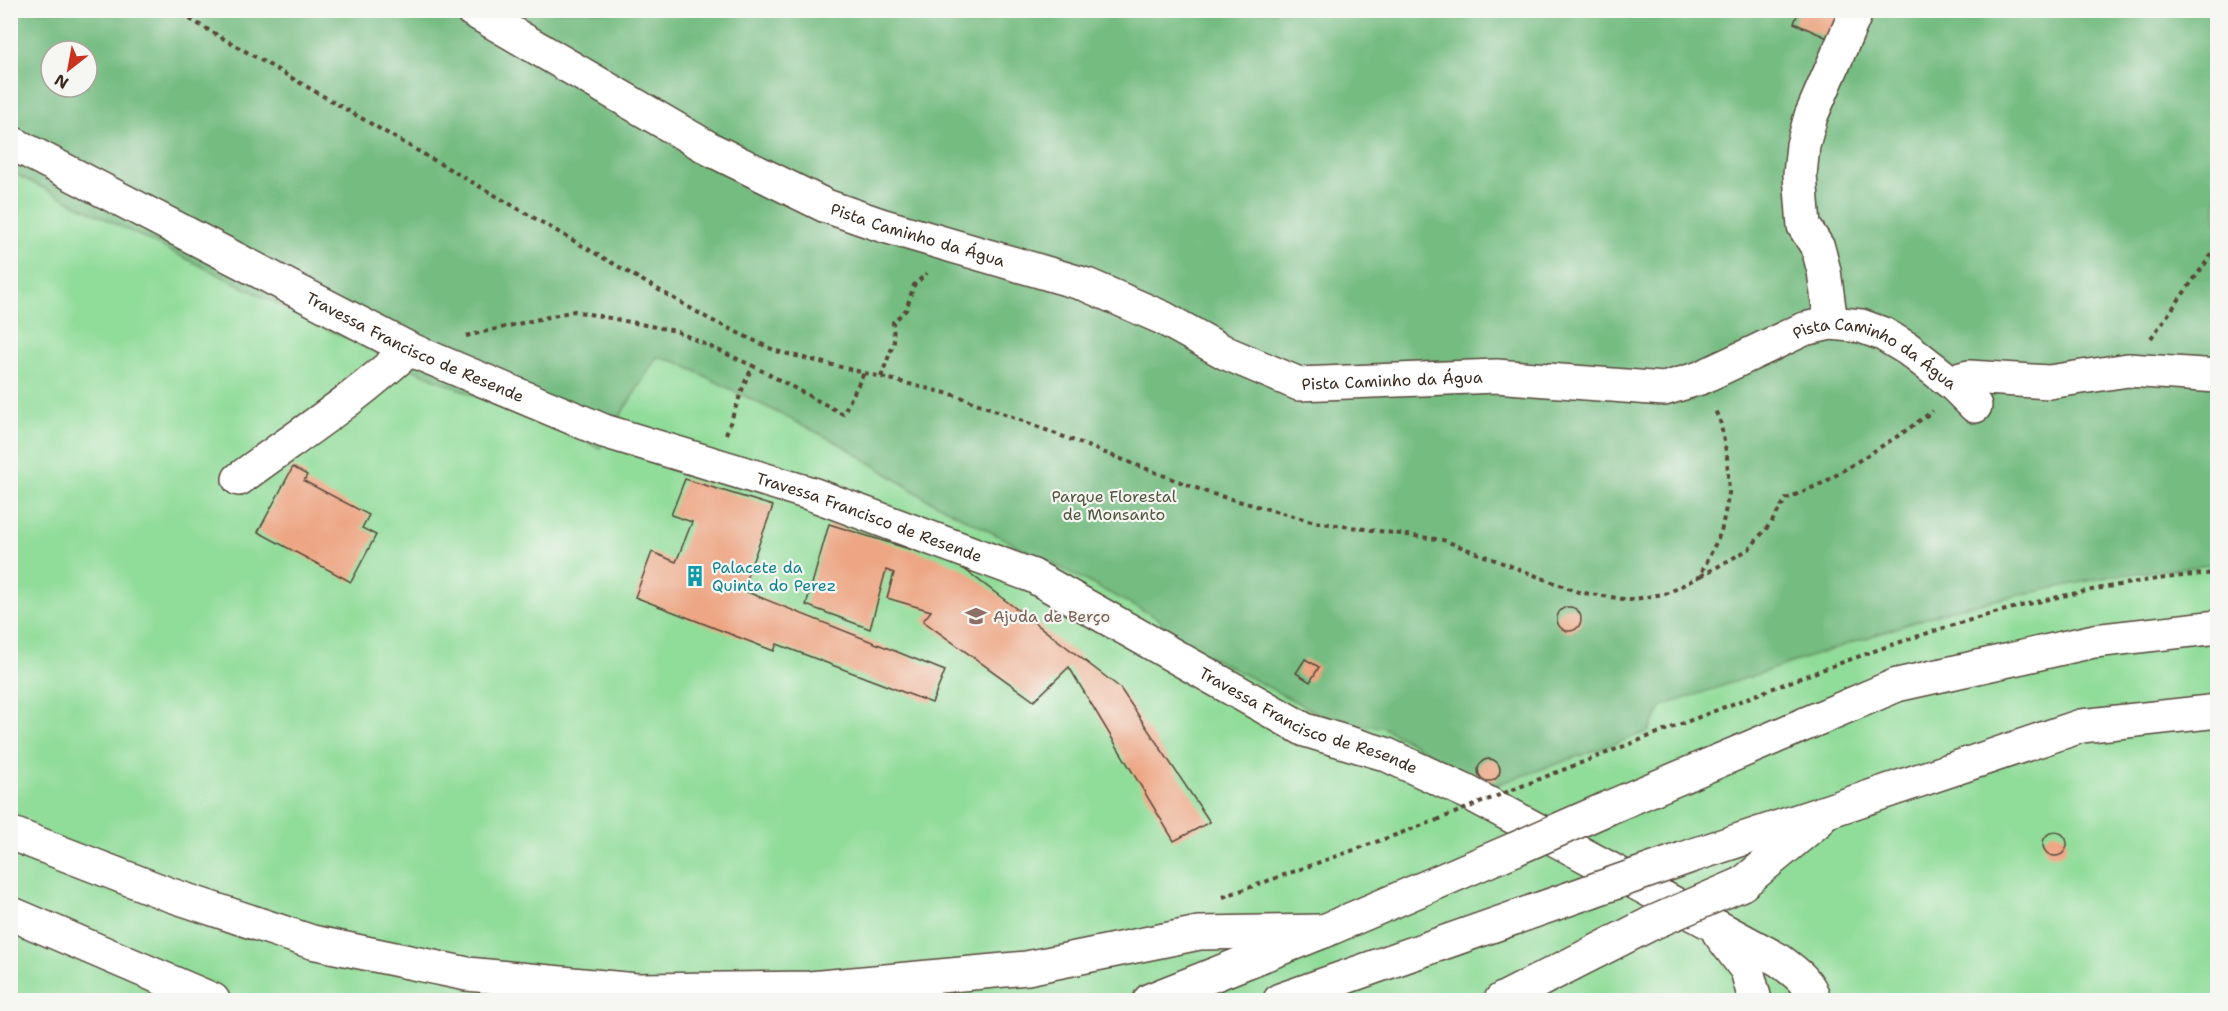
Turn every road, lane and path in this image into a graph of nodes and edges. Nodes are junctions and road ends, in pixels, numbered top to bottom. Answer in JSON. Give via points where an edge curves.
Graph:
{"nodes":[{"id":1,"x":174,"y":10,"type":"edge"},
{"id":2,"x":472,"y":10,"type":"edge"},
{"id":3,"x":1857,"y":10,"type":"edge"},
{"id":4,"x":10,"y":142,"type":"edge"},
{"id":5,"x":950,"y":244,"type":"junction"},
{"id":6,"x":2217,"y":246,"type":"edge"},
{"id":7,"x":1831,"y":323,"type":"junction"},
{"id":8,"x":464,"y":336,"type":"dead end"},
{"id":9,"x":409,"y":349,"type":"junction"},
{"id":10,"x":753,"y":366,"type":"junction"},
{"id":11,"x":2128,"y":370,"type":"junction"},
{"id":12,"x":864,"y":373,"type":"junction"},
{"id":13,"x":2217,"y":376,"type":"edge"},
{"id":14,"x":881,"y":377,"type":"junction"},
{"id":15,"x":1700,"y":378,"type":"junction"},
{"id":16,"x":1964,"y":395,"type":"junction"},
{"id":17,"x":715,"y":466,"type":"junction"},
{"id":18,"x":239,"y":479,"type":"dead end"},
{"id":19,"x":1700,"y":576,"type":"junction"},
{"id":20,"x":2217,"y":627,"type":"edge"},
{"id":21,"x":2217,"y":711,"type":"edge"},
{"id":22,"x":1537,"y":780,"type":"dead end"},
{"id":23,"x":1832,"y":810,"type":"junction"},
{"id":24,"x":10,"y":833,"type":"edge"},
{"id":25,"x":1219,"y":899,"type":"dead end"},
{"id":26,"x":10,"y":913,"type":"edge"},
{"id":27,"x":1713,"y":924,"type":"junction"},
{"id":28,"x":1324,"y":931,"type":"junction"},
{"id":29,"x":213,"y":1000,"type":"edge"},
{"id":30,"x":1150,"y":1000,"type":"edge"},
{"id":31,"x":1280,"y":1000,"type":"edge"},
{"id":32,"x":1501,"y":1000,"type":"edge"},
{"id":33,"x":1755,"y":1000,"type":"edge"},
{"id":34,"x":1814,"y":1000,"type":"edge"}],
"edges":[{"from":1,"to":12,"type":"path","via":[[709,319],[776,351]]},
{"from":2,"to":5,"type":"main road","name":"Pista Caminho da Água","via":[[712,150],[826,206]]},
{"from":3,"to":7,"type":"main road","via":[[1811,116],[1800,175],[1804,226],[1818,248]]},
{"from":4,"to":9,"type":"main road","name":"Travessa Francisco de Resende"},
{"from":5,"to":14,"type":"path","via":[[914,285],[906,310],[893,321],[894,342]]},
{"from":5,"to":15,"type":"main road","name":"Pista Caminho da Água","via":[[1087,285],[1299,384],[1496,376],[1664,389]]},
{"from":6,"to":11,"type":"path"},
{"from":7,"to":15,"type":"main road","name":"Pista Caminho da Água","via":[[1803,329]]},
{"from":7,"to":16,"type":"main road","name":"Pista Caminho da Água","via":[[1861,326],[1883,334],[1908,349]]},
{"from":8,"to":10,"type":"path","via":[[574,311],[676,331]]},
{"from":9,"to":17,"type":"main road","name":"Travessa Francisco de Resende","via":[[604,431]]},
{"from":9,"to":18,"type":"main road"},
{"from":10,"to":12,"type":"path","via":[[843,414]]},
{"from":10,"to":17,"type":"path"},
{"from":11,"to":13,"type":"main road","name":"Pista Caminho da Água"},
{"from":11,"to":16,"type":"main road","name":"Pista Caminho da Água","via":[[2049,382],[1969,377],[1960,379]]},
{"from":12,"to":14,"type":"path"},
{"from":14,"to":19,"type":"path","via":[[958,396],[1209,493],[1315,522],[1443,540],[1578,592],[1630,600],[1668,593]]},
{"from":15,"to":19,"type":"path","via":[[1720,421],[1729,493],[1721,532]]},
{"from":16,"to":19,"type":"path","via":[[1826,482],[1786,499],[1749,549]]},
{"from":17,"to":27,"type":"main road","name":"Travessa Francisco de Resende","via":[[812,494],[1033,576],[1305,730],[1385,754],[1467,792]]},
{"from":20,"to":28,"type":"main road","bridge":true,"via":[[2094,641],[1897,685]]},
{"from":21,"to":23,"type":"main road","via":[[2081,726]]},
{"from":22,"to":25,"type":"path","bridge":true},
{"from":23,"to":31,"type":"main road","bridge":true},
{"from":23,"to":32,"type":"main road","bridge":true,"via":[[1742,884],[1652,923]]},
{"from":24,"to":28,"type":"main road","via":[[168,894],[312,942],[467,974],[636,990],[810,988],[1027,968],[1199,933]]},
{"from":26,"to":29,"type":"main road"},
{"from":27,"to":33,"type":"main road","name":"Travessa Francisco de Resende","via":[[1747,970]]},
{"from":27,"to":34,"type":"main road","name":"Travessa Francisco de Resende","via":[[1800,975]]},
{"from":28,"to":30,"type":"main road"}]}
